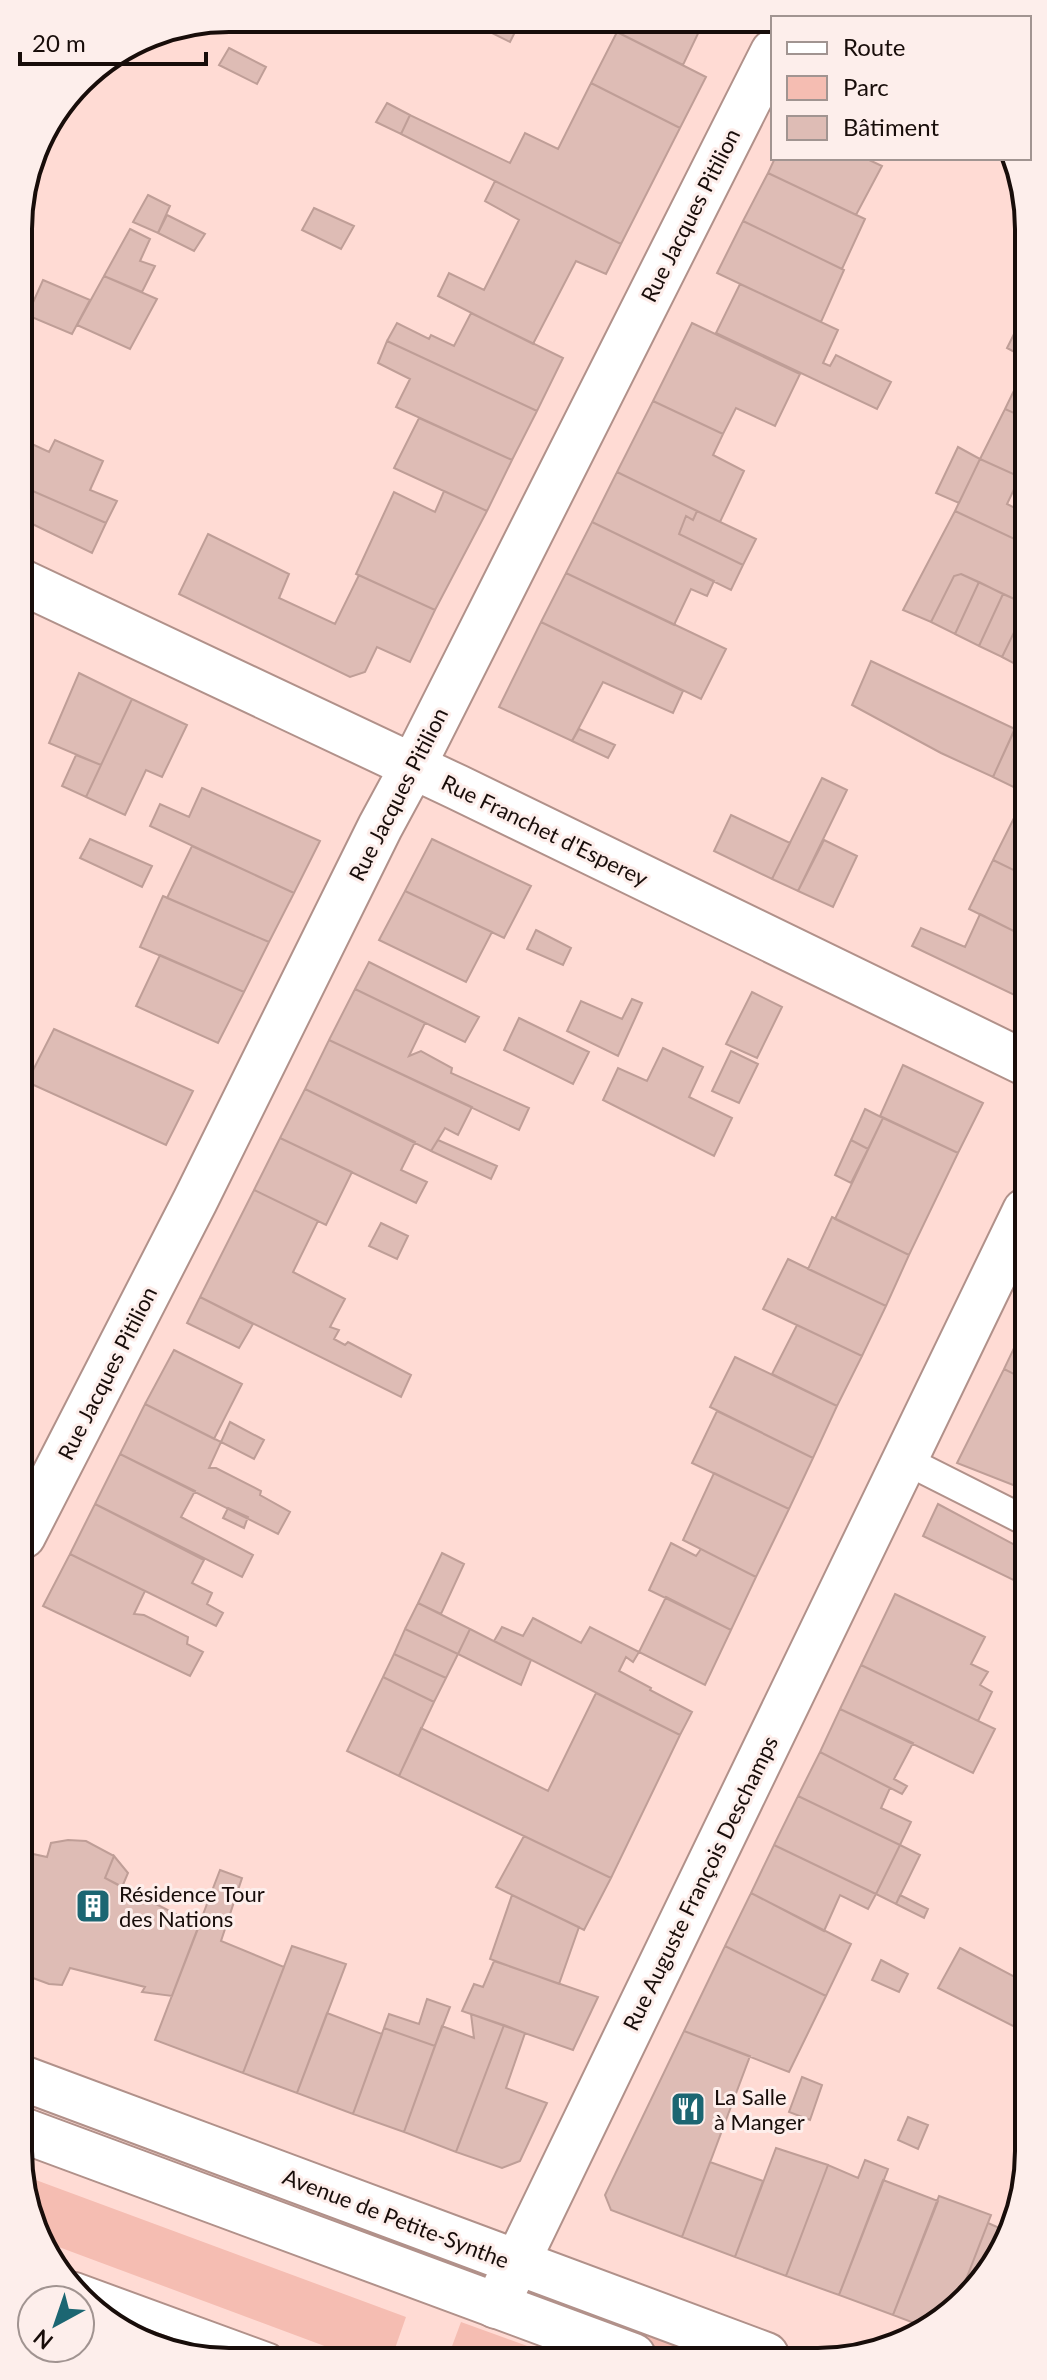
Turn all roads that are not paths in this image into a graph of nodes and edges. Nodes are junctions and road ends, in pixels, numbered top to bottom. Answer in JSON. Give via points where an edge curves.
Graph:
{"nodes":[{"id":1,"x":771,"y":56,"type":"edge"},
{"id":2,"x":32,"y":587,"type":"edge"},
{"id":3,"x":413,"y":766,"type":"junction"},
{"id":4,"x":1015,"y":1058,"type":"edge"},
{"id":5,"x":1015,"y":1232,"type":"edge"},
{"id":6,"x":905,"y":1460,"type":"junction"},
{"id":7,"x":1015,"y":1515,"type":"edge"},
{"id":8,"x":32,"y":1518,"type":"edge"},
{"id":9,"x":32,"y":2082,"type":"edge"},
{"id":10,"x":32,"y":2134,"type":"edge"},
{"id":11,"x":515,"y":2262,"type":"junction"},
{"id":12,"x":96,"y":2295,"type":"edge"},
{"id":13,"x":496,"y":2306,"type":"junction"},
{"id":14,"x":242,"y":2348,"type":"edge"},
{"id":15,"x":611,"y":2348,"type":"edge"},
{"id":16,"x":747,"y":2348,"type":"edge"}],
"edges":[{"from":1,"to":3,"type":"street","name":"Rue Jacques Pitilion"},
{"from":2,"to":3,"type":"street","name":"Rue Franchet d'Esperey"},
{"from":3,"to":4,"type":"street","name":"Rue Franchet d'Esperey"},
{"from":3,"to":8,"type":"street","name":"Rue Jacques Pitilion"},
{"from":5,"to":6,"type":"street","name":"Rue Auguste François Deschamps"},
{"from":6,"to":7,"type":"lane"},
{"from":6,"to":11,"type":"street","name":"Rue Auguste François Deschamps"},
{"from":9,"to":11,"type":"street","name":"Avenue de Petite-Synthe"},
{"from":10,"to":13,"type":"street"},
{"from":11,"to":13,"type":"street","name":"Rue Auguste François Deschamps"},
{"from":11,"to":16,"type":"street","name":"Avenue de Petite-Synthe"},
{"from":12,"to":14,"type":"lane"},
{"from":13,"to":15,"type":"street"}]}
